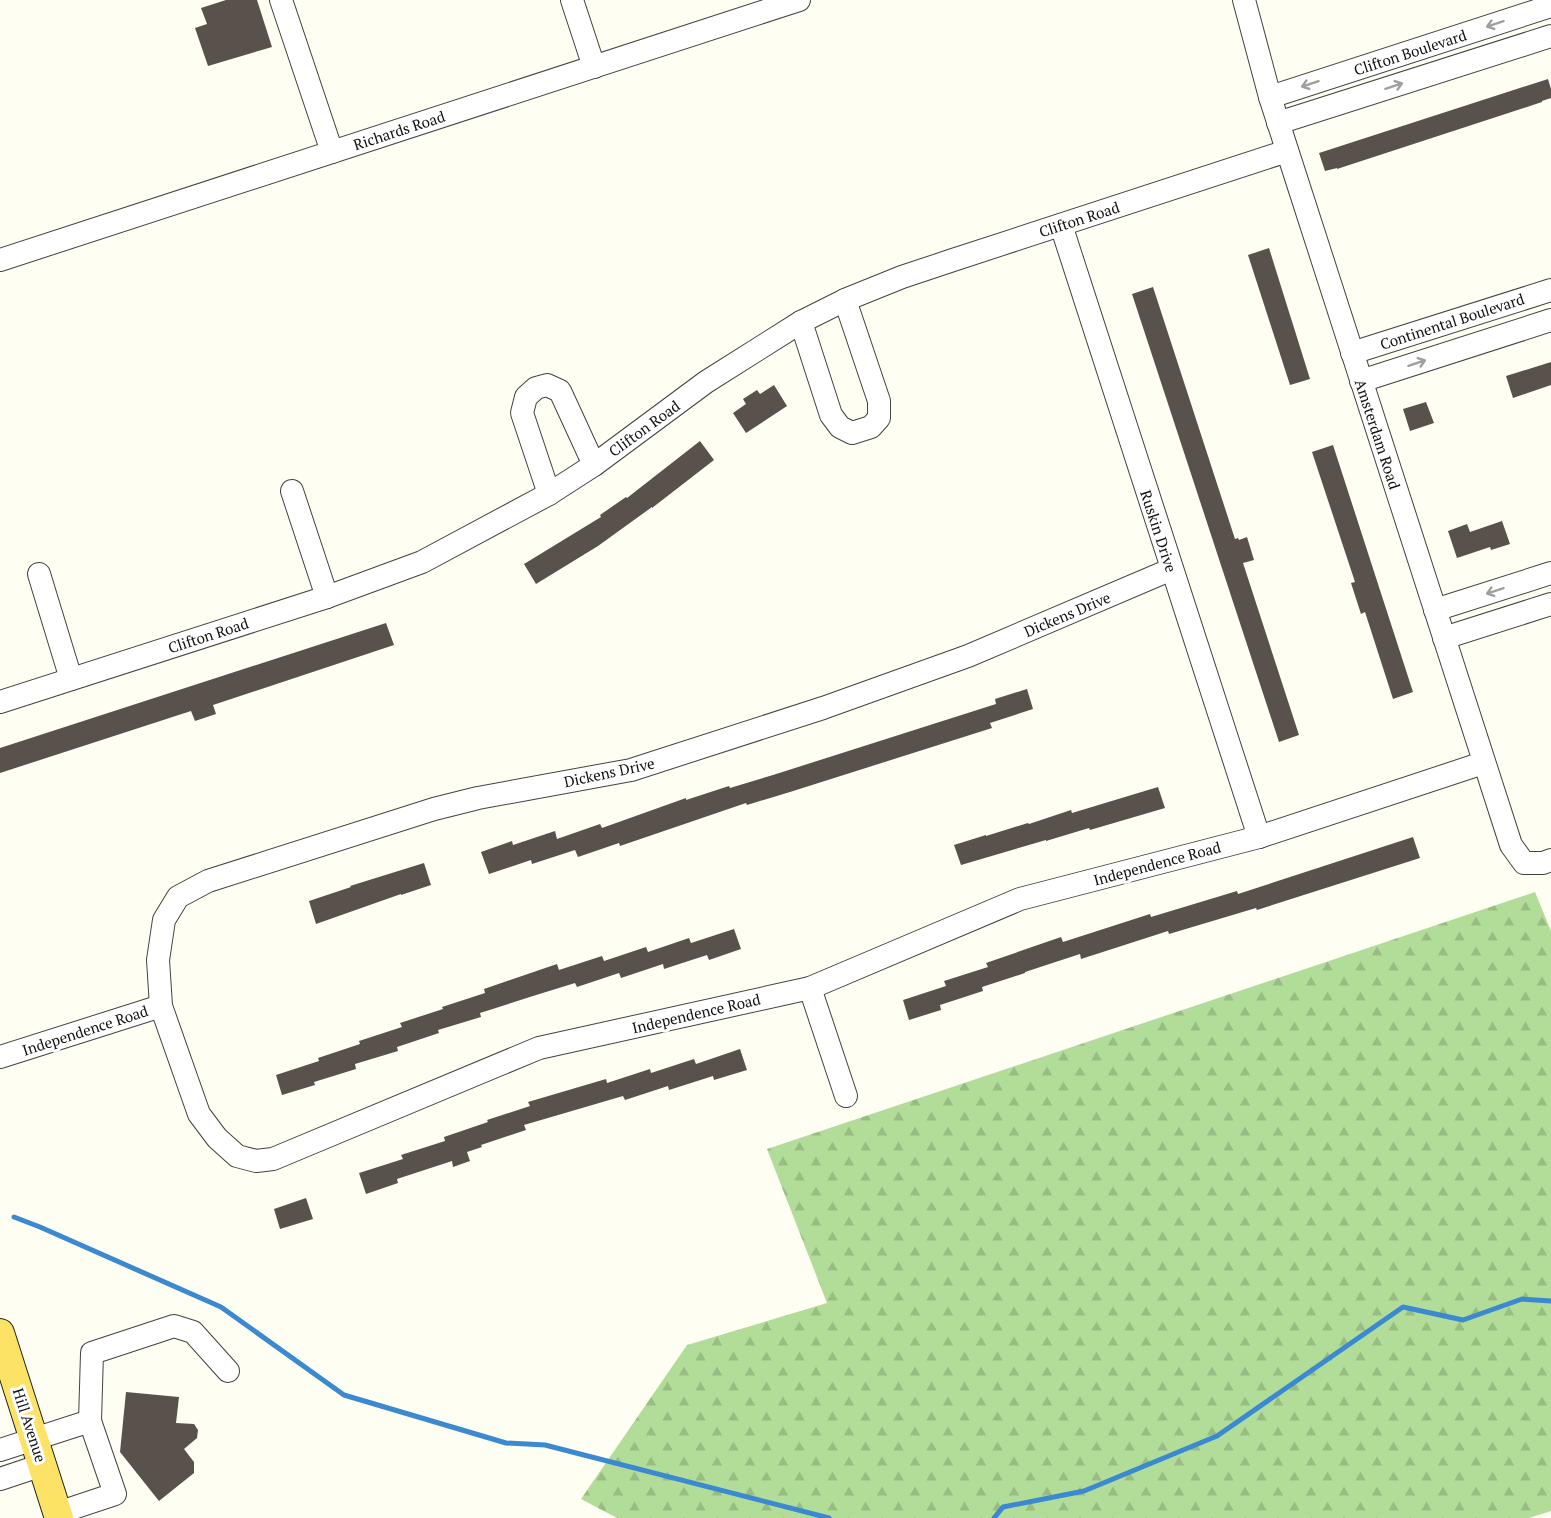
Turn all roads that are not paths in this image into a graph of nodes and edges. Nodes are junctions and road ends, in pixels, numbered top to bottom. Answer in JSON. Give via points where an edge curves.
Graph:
{"nodes":[{"id":1,"x":282,"y":0,"type":"edge"},
{"id":2,"x":572,"y":0,"type":"edge"},
{"id":3,"x":799,"y":0,"type":"edge"},
{"id":4,"x":1244,"y":0,"type":"edge"},
{"id":5,"x":1551,"y":6,"type":"edge"},
{"id":6,"x":1551,"y":36,"type":"edge"},
{"id":7,"x":594,"y":67,"type":"junction"},
{"id":8,"x":1269,"y":97,"type":"junction"},
{"id":9,"x":1278,"y":123,"type":"junction"},
{"id":10,"x":1287,"y":151,"type":"junction"},
{"id":11,"x":332,"y":152,"type":"junction"},
{"id":12,"x":1061,"y":225,"type":"junction"},
{"id":13,"x":0,"y":260,"type":"edge"},
{"id":14,"x":1551,"y":290,"type":"edge"},
{"id":15,"x":845,"y":300,"type":"junction"},
{"id":16,"x":1551,"y":320,"type":"edge"},
{"id":17,"x":801,"y":322,"type":"junction"},
{"id":18,"x":1352,"y":353,"type":"junction"},
{"id":19,"x":1361,"y":381,"type":"junction"},
{"id":20,"x":594,"y":465,"type":"junction"},
{"id":21,"x":291,"y":491,"type":"dead end"},
{"id":22,"x":549,"y":494,"type":"junction"},
{"id":23,"x":1172,"y":569,"type":"junction"},
{"id":24,"x":1551,"y":573,"type":"edge"},
{"id":25,"x":39,"y":574,"type":"dead end"},
{"id":26,"x":327,"y":597,"type":"junction"},
{"id":27,"x":1551,"y":603,"type":"edge"},
{"id":28,"x":1435,"y":610,"type":"junction"},
{"id":29,"x":1444,"y":638,"type":"junction"},
{"id":30,"x":71,"y":679,"type":"junction"},
{"id":31,"x":0,"y":702,"type":"edge"},
{"id":32,"x":1483,"y":763,"type":"junction"},
{"id":33,"x":1259,"y":837,"type":"junction"},
{"id":34,"x":1551,"y":860,"type":"edge"},
{"id":35,"x":810,"y":988,"type":"junction"},
{"id":36,"x":161,"y":1006,"type":"junction"},
{"id":37,"x":0,"y":1057,"type":"edge"},
{"id":38,"x":846,"y":1096,"type":"dead end"},
{"id":39,"x":0,"y":1333,"type":"edge"},
{"id":40,"x":228,"y":1371,"type":"dead end"},
{"id":41,"x":90,"y":1421,"type":"junction"},
{"id":42,"x":34,"y":1438,"type":"junction"},
{"id":43,"x":0,"y":1450,"type":"edge"},
{"id":44,"x":42,"y":1465,"type":"junction"},
{"id":45,"x":0,"y":1479,"type":"edge"},
{"id":46,"x":59,"y":1515,"type":"edge"}],
"edges":[{"from":1,"to":11,"type":"street"},
{"from":2,"to":7,"type":"street"},
{"from":3,"to":7,"type":"street","name":"Richards Road"},
{"from":4,"to":8,"type":"street","name":"Amsterdam Road"},
{"from":5,"to":8,"type":"street","name":"Clifton Boulevard","one_way":true},
{"from":9,"to":6,"type":"street","name":"Clifton Boulevard","one_way":true},
{"from":7,"to":11,"type":"street","name":"Richards Road"},
{"from":8,"to":9,"type":"street","name":"Amsterdam Road"},
{"from":9,"to":10,"type":"street","name":"Amsterdam Road"},
{"from":10,"to":12,"type":"street","name":"Clifton Road"},
{"from":10,"to":18,"type":"street","name":"Amsterdam Road"},
{"from":11,"to":13,"type":"street","name":"Richards Road"},
{"from":12,"to":15,"type":"street","name":"Clifton Road","via":[[902,277]]},
{"from":12,"to":23,"type":"street","name":"Ruskin Drive"},
{"from":14,"to":18,"type":"street","name":"Continental Boulevard"},
{"from":15,"to":17,"type":"street","name":"Clifton Road"},
{"from":15,"to":17,"type":"street","via":[[879,400],[879,418],[871,427],[852,433],[840,427],[831,415]]},
{"from":19,"to":16,"type":"street","name":"Continental Boulevard","one_way":true},
{"from":17,"to":20,"type":"street","name":"Clifton Road","via":[[706,382]]},
{"from":18,"to":19,"type":"street","name":"Amsterdam Road"},
{"from":19,"to":28,"type":"street","name":"Amsterdam Road"},
{"from":20,"to":22,"type":"street","name":"Clifton Road"},
{"from":20,"to":22,"type":"street","via":[[560,391],[547,385],[536,388],[526,398],[522,413]]},
{"from":21,"to":26,"type":"street"},
{"from":22,"to":26,"type":"street","name":"Clifton Road","via":[[422,562]]},
{"from":23,"to":33,"type":"street","name":"Ruskin Drive"},
{"from":23,"to":36,"type":"street","name":"Dickens Drive","via":[[968,657],[823,708],[631,770],[434,809],[208,881],[178,897],[164,920],[158,960]]},
{"from":24,"to":28,"type":"street","one_way":true},
{"from":25,"to":30,"type":"street"},
{"from":26,"to":30,"type":"street","name":"Clifton Road"},
{"from":27,"to":29,"type":"street"},
{"from":28,"to":29,"type":"street","name":"Amsterdam Road"},
{"from":29,"to":32,"type":"street","name":"Amsterdam Road"},
{"from":30,"to":31,"type":"street","name":"Clifton Road"},
{"from":32,"to":33,"type":"street","name":"Independence Road"},
{"from":32,"to":34,"type":"street","name":"Amsterdam Road","via":[[1510,845],[1524,863]]},
{"from":33,"to":35,"type":"street","name":"Independence Road","via":[[1020,899]]},
{"from":35,"to":36,"type":"street","name":"Independence Road","via":[[539,1048],[273,1159],[256,1161],[237,1156],[199,1114]]},
{"from":35,"to":38,"type":"street"},
{"from":36,"to":37,"type":"street","name":"Independence Road"},
{"from":39,"to":42,"type":"main road","name":"Hill Avenue"},
{"from":40,"to":41,"type":"street","via":[[193,1332],[174,1326],[92,1353]]},
{"from":41,"to":42,"type":"street"},
{"from":41,"to":46,"type":"street","via":[[115,1494]]},
{"from":42,"to":43,"type":"street"},
{"from":42,"to":44,"type":"main road","name":"Hill Avenue"},
{"from":44,"to":45,"type":"street"},
{"from":44,"to":46,"type":"main road","name":"Hill Avenue"}]}
